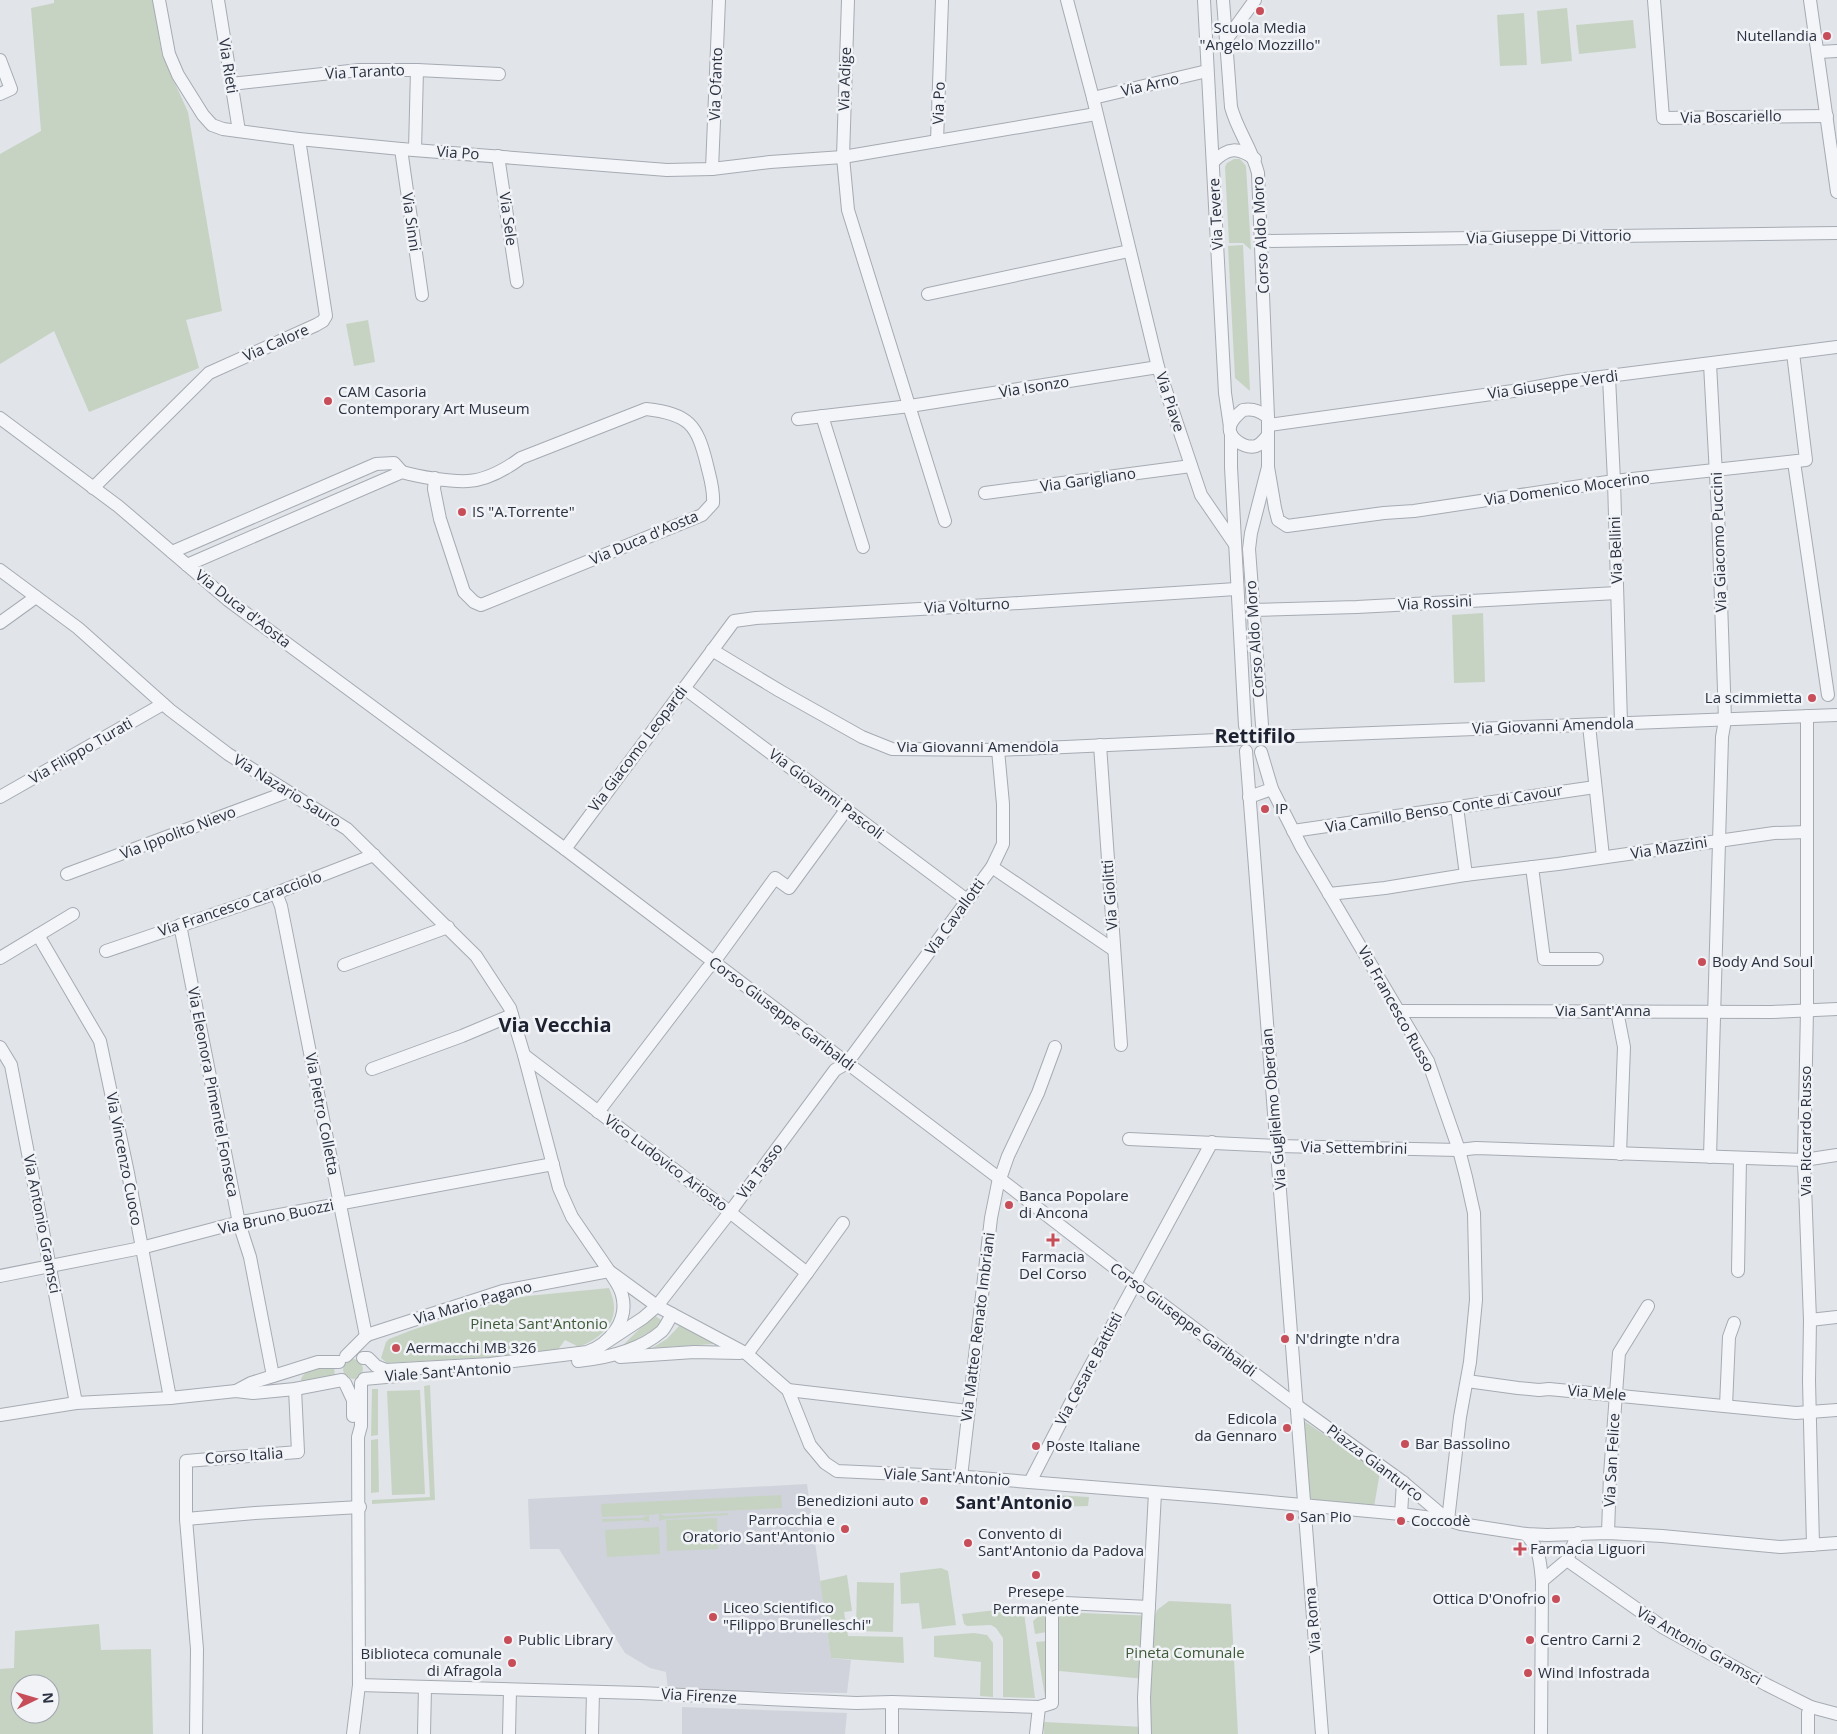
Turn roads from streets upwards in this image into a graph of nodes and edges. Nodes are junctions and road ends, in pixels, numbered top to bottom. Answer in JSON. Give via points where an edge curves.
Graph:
{"nodes":[{"id":1,"x":159,"y":0,"type":"edge"},
{"id":2,"x":218,"y":0,"type":"edge"},
{"id":3,"x":720,"y":0,"type":"edge"},
{"id":4,"x":848,"y":0,"type":"edge"},
{"id":5,"x":942,"y":0,"type":"edge"},
{"id":6,"x":1067,"y":0,"type":"edge"},
{"id":7,"x":1204,"y":0,"type":"edge"},
{"id":8,"x":1223,"y":0,"type":"edge"},
{"id":9,"x":1255,"y":0,"type":"edge"},
{"id":10,"x":1654,"y":0,"type":"edge"},
{"id":11,"x":1810,"y":0,"type":"edge"},
{"id":12,"x":1226,"y":40,"type":"junction"},
{"id":13,"x":1837,"y":51,"type":"edge"},
{"id":14,"x":1818,"y":52,"type":"junction"},
{"id":15,"x":0,"y":60,"type":"edge"},
{"id":16,"x":417,"y":70,"type":"junction"},
{"id":17,"x":1207,"y":71,"type":"junction"},
{"id":18,"x":499,"y":74,"type":"dead end"},
{"id":19,"x":231,"y":84,"type":"junction"},
{"id":20,"x":6,"y":92,"type":"edge"},
{"id":21,"x":1093,"y":98,"type":"junction"},
{"id":22,"x":1096,"y":114,"type":"junction"},
{"id":23,"x":1827,"y":116,"type":"junction"},
{"id":24,"x":239,"y":131,"type":"junction"},
{"id":25,"x":299,"y":139,"type":"junction"},
{"id":26,"x":937,"y":141,"type":"junction"},
{"id":27,"x":401,"y":149,"type":"junction"},
{"id":28,"x":415,"y":150,"type":"junction"},
{"id":29,"x":498,"y":156,"type":"junction"},
{"id":30,"x":843,"y":157,"type":"junction"},
{"id":31,"x":1255,"y":159,"type":"junction"},
{"id":32,"x":1213,"y":162,"type":"junction"},
{"id":33,"x":712,"y":168,"type":"junction"},
{"id":34,"x":1837,"y":192,"type":"edge"},
{"id":35,"x":1837,"y":233,"type":"edge"},
{"id":36,"x":1262,"y":241,"type":"junction"},
{"id":37,"x":1129,"y":251,"type":"junction"},
{"id":38,"x":517,"y":282,"type":"dead end"},
{"id":39,"x":928,"y":294,"type":"dead end"},
{"id":40,"x":422,"y":295,"type":"dead end"},
{"id":41,"x":1837,"y":347,"type":"edge"},
{"id":42,"x":1793,"y":353,"type":"junction"},
{"id":43,"x":1710,"y":364,"type":"junction"},
{"id":44,"x":1158,"y":367,"type":"junction"},
{"id":45,"x":1609,"y":377,"type":"junction"},
{"id":46,"x":910,"y":406,"type":"junction"},
{"id":47,"x":822,"y":416,"type":"junction"},
{"id":48,"x":0,"y":418,"type":"edge"},
{"id":49,"x":798,"y":419,"type":"dead end"},
{"id":50,"x":1268,"y":426,"type":"junction"},
{"id":51,"x":1230,"y":430,"type":"junction"},
{"id":52,"x":1794,"y":462,"type":"junction"},
{"id":53,"x":1191,"y":466,"type":"junction"},
{"id":54,"x":1268,"y":467,"type":"junction"},
{"id":55,"x":1716,"y":470,"type":"junction"},
{"id":56,"x":402,"y":472,"type":"junction"},
{"id":57,"x":435,"y":478,"type":"junction"},
{"id":58,"x":1614,"y":481,"type":"junction"},
{"id":59,"x":94,"y":488,"type":"junction"},
{"id":60,"x":985,"y":493,"type":"dead end"},
{"id":61,"x":945,"y":521,"type":"dead end"},
{"id":62,"x":1234,"y":544,"type":"junction"},
{"id":63,"x":863,"y":547,"type":"dead end"},
{"id":64,"x":172,"y":552,"type":"junction"},
{"id":65,"x":187,"y":565,"type":"junction"},
{"id":66,"x":0,"y":570,"type":"edge"},
{"id":67,"x":1236,"y":589,"type":"junction"},
{"id":68,"x":1617,"y":593,"type":"junction"},
{"id":69,"x":36,"y":597,"type":"junction"},
{"id":70,"x":1253,"y":610,"type":"junction"},
{"id":71,"x":0,"y":623,"type":"edge"},
{"id":72,"x":712,"y":650,"type":"junction"},
{"id":73,"x":684,"y":688,"type":"junction"},
{"id":74,"x":1828,"y":695,"type":"dead end"},
{"id":75,"x":163,"y":704,"type":"junction"},
{"id":76,"x":1837,"y":715,"type":"edge"},
{"id":77,"x":1807,"y":716,"type":"junction"},
{"id":78,"x":1725,"y":720,"type":"junction"},
{"id":79,"x":1621,"y":723,"type":"junction"},
{"id":80,"x":1589,"y":724,"type":"junction"},
{"id":81,"x":1262,"y":725,"type":"junction"},
{"id":82,"x":1245,"y":726,"type":"junction"},
{"id":83,"x":1269,"y":737,"type":"junction"},
{"id":84,"x":1239,"y":739,"type":"junction"},
{"id":85,"x":1100,"y":745,"type":"junction"},
{"id":86,"x":998,"y":750,"type":"junction"},
{"id":87,"x":1246,"y":751,"type":"junction"},
{"id":88,"x":1260,"y":752,"type":"junction"},
{"id":89,"x":1595,"y":787,"type":"junction"},
{"id":90,"x":1272,"y":789,"type":"junction"},
{"id":91,"x":288,"y":792,"type":"junction"},
{"id":92,"x":0,"y":797,"type":"edge"},
{"id":93,"x":1249,"y":797,"type":"junction"},
{"id":94,"x":1457,"y":807,"type":"junction"},
{"id":95,"x":846,"y":810,"type":"junction"},
{"id":96,"x":1293,"y":831,"type":"junction"},
{"id":97,"x":1807,"y":832,"type":"junction"},
{"id":98,"x":1720,"y":840,"type":"junction"},
{"id":99,"x":564,"y":848,"type":"junction"},
{"id":100,"x":374,"y":855,"type":"junction"},
{"id":101,"x":1603,"y":858,"type":"junction"},
{"id":102,"x":992,"y":867,"type":"junction"},
{"id":103,"x":1532,"y":867,"type":"junction"},
{"id":104,"x":67,"y":874,"type":"dead end"},
{"id":105,"x":1466,"y":875,"type":"junction"},
{"id":106,"x":276,"y":893,"type":"junction"},
{"id":107,"x":1330,"y":894,"type":"junction"},
{"id":108,"x":967,"y":900,"type":"junction"},
{"id":109,"x":73,"y":914,"type":"dead end"},
{"id":110,"x":180,"y":925,"type":"junction"},
{"id":111,"x":448,"y":927,"type":"junction"},
{"id":112,"x":38,"y":934,"type":"junction"},
{"id":113,"x":1114,"y":950,"type":"junction"},
{"id":114,"x":106,"y":952,"type":"dead end"},
{"id":115,"x":0,"y":958,"type":"edge"},
{"id":116,"x":1597,"y":959,"type":"dead end"},
{"id":117,"x":714,"y":962,"type":"junction"},
{"id":118,"x":344,"y":965,"type":"dead end"},
{"id":119,"x":1837,"y":1009,"type":"edge"},
{"id":120,"x":1807,"y":1010,"type":"junction"},
{"id":121,"x":1399,"y":1011,"type":"junction"},
{"id":122,"x":1617,"y":1011,"type":"junction"},
{"id":123,"x":1715,"y":1011,"type":"junction"},
{"id":124,"x":512,"y":1015,"type":"junction"},
{"id":125,"x":1121,"y":1045,"type":"dead end"},
{"id":126,"x":0,"y":1047,"type":"edge"},
{"id":127,"x":1055,"y":1047,"type":"dead end"},
{"id":128,"x":524,"y":1055,"type":"junction"},
{"id":129,"x":847,"y":1063,"type":"junction"},
{"id":130,"x":372,"y":1069,"type":"dead end"},
{"id":131,"x":598,"y":1112,"type":"junction"},
{"id":132,"x":1129,"y":1139,"type":"dead end"},
{"id":133,"x":1212,"y":1142,"type":"junction"},
{"id":134,"x":1277,"y":1146,"type":"junction"},
{"id":135,"x":1459,"y":1150,"type":"junction"},
{"id":136,"x":1620,"y":1154,"type":"junction"},
{"id":137,"x":1837,"y":1156,"type":"edge"},
{"id":138,"x":1710,"y":1157,"type":"junction"},
{"id":139,"x":1740,"y":1158,"type":"junction"},
{"id":140,"x":1804,"y":1160,"type":"junction"},
{"id":141,"x":553,"y":1164,"type":"junction"},
{"id":142,"x":1000,"y":1178,"type":"junction"},
{"id":143,"x":339,"y":1204,"type":"junction"},
{"id":144,"x":730,"y":1212,"type":"junction"},
{"id":145,"x":239,"y":1223,"type":"junction"},
{"id":146,"x":843,"y":1223,"type":"dead end"},
{"id":147,"x":141,"y":1248,"type":"junction"},
{"id":148,"x":50,"y":1266,"type":"junction"},
{"id":149,"x":609,"y":1271,"type":"junction"},
{"id":150,"x":1738,"y":1271,"type":"dead end"},
{"id":151,"x":806,"y":1273,"type":"junction"},
{"id":152,"x":0,"y":1276,"type":"edge"},
{"id":153,"x":1135,"y":1283,"type":"junction"},
{"id":154,"x":657,"y":1306,"type":"junction"},
{"id":155,"x":1648,"y":1306,"type":"dead end"},
{"id":156,"x":672,"y":1314,"type":"junction"},
{"id":157,"x":1837,"y":1317,"type":"edge"},
{"id":158,"x":1810,"y":1320,"type":"junction"},
{"id":159,"x":1734,"y":1323,"type":"dead end"},
{"id":160,"x":368,"y":1335,"type":"junction"},
{"id":161,"x":594,"y":1354,"type":"junction"},
{"id":162,"x":748,"y":1354,"type":"junction"},
{"id":163,"x":363,"y":1358,"type":"junction"},
{"id":164,"x":343,"y":1359,"type":"junction"},
{"id":165,"x":273,"y":1376,"type":"junction"},
{"id":166,"x":343,"y":1381,"type":"junction"},
{"id":167,"x":363,"y":1381,"type":"junction"},
{"id":168,"x":1468,"y":1381,"type":"junction"},
{"id":169,"x":295,"y":1390,"type":"junction"},
{"id":170,"x":788,"y":1390,"type":"junction"},
{"id":171,"x":236,"y":1391,"type":"junction"},
{"id":172,"x":1616,"y":1396,"type":"junction"},
{"id":173,"x":170,"y":1398,"type":"junction"},
{"id":174,"x":76,"y":1403,"type":"junction"},
{"id":175,"x":1296,"y":1405,"type":"junction"},
{"id":176,"x":1726,"y":1406,"type":"junction"},
{"id":177,"x":1837,"y":1410,"type":"edge"},
{"id":178,"x":968,"y":1411,"type":"junction"},
{"id":179,"x":1810,"y":1413,"type":"junction"},
{"id":180,"x":0,"y":1416,"type":"edge"},
{"id":181,"x":358,"y":1437,"type":"junction"},
{"id":182,"x":962,"y":1477,"type":"junction"},
{"id":183,"x":1030,"y":1482,"type":"junction"},
{"id":184,"x":1403,"y":1482,"type":"junction"},
{"id":185,"x":1155,"y":1493,"type":"junction"},
{"id":186,"x":1303,"y":1505,"type":"junction"},
{"id":187,"x":360,"y":1507,"type":"junction"},
{"id":188,"x":1401,"y":1514,"type":"junction"},
{"id":189,"x":186,"y":1519,"type":"junction"},
{"id":190,"x":1448,"y":1520,"type":"junction"},
{"id":191,"x":1578,"y":1532,"type":"junction"},
{"id":192,"x":1608,"y":1533,"type":"junction"},
{"id":193,"x":1526,"y":1534,"type":"junction"},
{"id":194,"x":1837,"y":1544,"type":"edge"},
{"id":195,"x":1812,"y":1545,"type":"junction"},
{"id":196,"x":1567,"y":1560,"type":"junction"},
{"id":197,"x":1542,"y":1581,"type":"junction"},
{"id":198,"x":1149,"y":1607,"type":"junction"},
{"id":199,"x":359,"y":1685,"type":"junction"},
{"id":200,"x":425,"y":1687,"type":"junction"},
{"id":201,"x":510,"y":1690,"type":"junction"},
{"id":202,"x":593,"y":1692,"type":"junction"},
{"id":203,"x":892,"y":1702,"type":"junction"},
{"id":204,"x":1039,"y":1707,"type":"junction"},
{"id":205,"x":1811,"y":1707,"type":"junction"},
{"id":206,"x":1837,"y":1714,"type":"edge"},
{"id":207,"x":196,"y":1734,"type":"edge"},
{"id":208,"x":353,"y":1734,"type":"edge"},
{"id":209,"x":424,"y":1734,"type":"edge"},
{"id":210,"x":509,"y":1734,"type":"edge"},
{"id":211,"x":592,"y":1734,"type":"edge"},
{"id":212,"x":892,"y":1734,"type":"edge"},
{"id":213,"x":1036,"y":1734,"type":"edge"},
{"id":214,"x":1145,"y":1734,"type":"edge"},
{"id":215,"x":1322,"y":1734,"type":"edge"},
{"id":216,"x":1541,"y":1734,"type":"edge"},
{"id":217,"x":1808,"y":1734,"type":"edge"}],
"edges":[{"from":1,"to":24,"type":"street","name":"Via Po","via":[[169,54],[191,99],[212,125]]},
{"from":2,"to":19,"type":"street","name":"Via Rieti"},
{"from":3,"to":33,"type":"street","name":"Via Ofanto"},
{"from":4,"to":30,"type":"street","name":"Via Adige"},
{"from":5,"to":26,"type":"street","name":"Via Po"},
{"from":6,"to":21,"type":"street","name":"Via Piave"},
{"from":7,"to":17,"type":"street","name":"Via Tevere"},
{"from":8,"to":12,"type":"street","name":"Corso Aldo Moro"},
{"from":9,"to":12,"type":"street"},
{"from":10,"to":23,"type":"street","name":"Via Boscariello","via":[[1663,118]]},
{"from":11,"to":14,"type":"street"},
{"from":12,"to":31,"type":"street","name":"Corso Aldo Moro","via":[[1234,120]]},
{"from":13,"to":14,"type":"street"},
{"from":14,"to":23,"type":"street"},
{"from":15,"to":20,"type":"street"},
{"from":16,"to":18,"type":"street","name":"Via Taranto"},
{"from":16,"to":19,"type":"street","name":"Via Taranto","via":[[359,70]]},
{"from":16,"to":28,"type":"street"},
{"from":17,"to":21,"type":"street","name":"Via Arno"},
{"from":17,"to":32,"type":"street","name":"Via Tevere"},
{"from":19,"to":24,"type":"street","name":"Via Rieti"},
{"from":21,"to":22,"type":"street","name":"Via Piave"},
{"from":22,"to":26,"type":"street"},
{"from":22,"to":37,"type":"street","name":"Via Piave"},
{"from":23,"to":34,"type":"street"},
{"from":24,"to":25,"type":"street","name":"Via Po"},
{"from":25,"to":27,"type":"street","name":"Via Po"},
{"from":25,"to":59,"type":"street","name":"Via Calore","via":[[326,316],[316,325],[209,373]]},
{"from":26,"to":30,"type":"street","name":"Via Po"},
{"from":27,"to":28,"type":"street","name":"Via Po"},
{"from":27,"to":40,"type":"street","name":"Via Sinni"},
{"from":28,"to":29,"type":"street","name":"Via Po"},
{"from":29,"to":33,"type":"street","name":"Via Po","via":[[667,170]]},
{"from":29,"to":38,"type":"street","name":"Via Sele"},
{"from":30,"to":33,"type":"street","name":"Via Po"},
{"from":30,"to":46,"type":"street","via":[[848,210]]},
{"from":31,"to":32,"type":"street","via":[[1244,151],[1232,150]]},
{"from":31,"to":36,"type":"street","name":"Corso Aldo Moro"},
{"from":32,"to":51,"type":"street","name":"Via Tevere","via":[[1225,393]]},
{"from":35,"to":36,"type":"street","name":"Via Giuseppe Di Vittorio"},
{"from":36,"to":50,"type":"street","name":"Corso Aldo Moro"},
{"from":37,"to":39,"type":"street"},
{"from":37,"to":44,"type":"street","name":"Via Piave"},
{"from":41,"to":42,"type":"street","name":"Via Giuseppe Verdi"},
{"from":42,"to":43,"type":"street","name":"Via Giuseppe Verdi"},
{"from":42,"to":52,"type":"street","via":[[1806,460]]},
{"from":43,"to":45,"type":"street","name":"Via Giuseppe Verdi"},
{"from":43,"to":55,"type":"street","name":"Via Giacomo Puccini"},
{"from":44,"to":46,"type":"street","name":"Via Isonzo"},
{"from":44,"to":53,"type":"street","name":"Via Piave"},
{"from":45,"to":50,"type":"street","name":"Via Giuseppe Verdi"},
{"from":45,"to":58,"type":"street","name":"Via Bellini"},
{"from":46,"to":47,"type":"street","name":"Via Isonzo"},
{"from":46,"to":61,"type":"street"},
{"from":47,"to":49,"type":"street","name":"Via Isonzo"},
{"from":47,"to":63,"type":"street"},
{"from":48,"to":59,"type":"street","name":"Via Duca d'Aosta"},
{"from":50,"to":51,"type":"street","via":[[1257,446],[1240,443]]},
{"from":50,"to":51,"type":"street","via":[[1262,412],[1243,410],[1236,416]]},
{"from":50,"to":54,"type":"street","name":"Corso Aldo Moro"},
{"from":51,"to":62,"type":"street","name":"Via Tevere"},
{"from":52,"to":55,"type":"street","name":"Via Domenico Mocerino"},
{"from":52,"to":74,"type":"street"},
{"from":53,"to":60,"type":"street","name":"Via Garigliano"},
{"from":53,"to":62,"type":"street","name":"Via Piave","via":[[1201,495]]},
{"from":54,"to":58,"type":"street","name":"Via Domenico Mocerino","via":[[1278,520],[1287,526]]},
{"from":54,"to":70,"type":"street","name":"Corso Aldo Moro","via":[[1249,549]]},
{"from":55,"to":58,"type":"street","name":"Via Domenico Mocerino"},
{"from":55,"to":78,"type":"street","name":"Via Giacomo Puccini"},
{"from":56,"to":57,"type":"street","name":"Via Duca d'Aosta"},
{"from":56,"to":64,"type":"street","name":"Via Duca d'Aosta","via":[[394,463],[376,464]]},
{"from":56,"to":65,"type":"street","name":"Via Duca d'Aosta"},
{"from":57,"to":57,"type":"street","name":"Via Duca d'Aosta","via":[[440,519],[464,592],[482,605],[702,515],[713,503],[703,446],[696,430],[685,419],[667,411],[646,409],[521,458],[490,475],[468,481]]},
{"from":58,"to":68,"type":"street","name":"Via Bellini"},
{"from":59,"to":64,"type":"street","name":"Via Duca d'Aosta"},
{"from":62,"to":67,"type":"street","name":"Corso Aldo Moro"},
{"from":64,"to":65,"type":"street","name":"Via Duca d'Aosta"},
{"from":65,"to":99,"type":"street","name":"Via Duca d'Aosta","via":[[228,600]]},
{"from":66,"to":69,"type":"street","name":"Via Nazario Sauro"},
{"from":67,"to":72,"type":"street","name":"Via Volturno","via":[[734,620]]},
{"from":67,"to":82,"type":"street","name":"Corso Aldo Moro"},
{"from":68,"to":70,"type":"street","name":"Via Rossini"},
{"from":68,"to":79,"type":"street","name":"Via Bellini"},
{"from":69,"to":71,"type":"street"},
{"from":69,"to":75,"type":"street","name":"Via Nazario Sauro","via":[[78,628]]},
{"from":70,"to":81,"type":"street","name":"Corso Aldo Moro"},
{"from":72,"to":73,"type":"street","name":"Via Giacomo Leopardi"},
{"from":72,"to":86,"type":"street","name":"Via Giovanni Amendola","via":[[854,733],[892,749]]},
{"from":73,"to":95,"type":"street","name":"Via Giovanni Pascoli"},
{"from":73,"to":99,"type":"street","name":"Via Giacomo Leopardi"},
{"from":75,"to":91,"type":"street","name":"Via Nazario Sauro","via":[[228,754]]},
{"from":75,"to":92,"type":"street","name":"Via Filippo Turati"},
{"from":76,"to":77,"type":"street","name":"Via Giovanni Amendola"},
{"from":77,"to":78,"type":"street","name":"Via Giovanni Amendola"},
{"from":77,"to":97,"type":"street","name":"Via Riccardo Russo"},
{"from":78,"to":79,"type":"street","name":"Via Giovanni Amendola"},
{"from":78,"to":98,"type":"street","name":"Via Giacomo Puccini"},
{"from":79,"to":80,"type":"street","name":"Via Giovanni Amendola"},
{"from":80,"to":83,"type":"street","name":"Via Giovanni Amendola"},
{"from":80,"to":89,"type":"street"},
{"from":81,"to":82,"type":"street"},
{"from":81,"to":83,"type":"street"},
{"from":82,"to":84,"type":"street"},
{"from":83,"to":88,"type":"street","via":[[1268,745]]},
{"from":84,"to":85,"type":"street","name":"Via Giovanni Amendola"},
{"from":84,"to":87,"type":"street"},
{"from":85,"to":86,"type":"street","name":"Via Giovanni Amendola"},
{"from":85,"to":113,"type":"street","name":"Via Giolitti"},
{"from":86,"to":102,"type":"street","name":"Via Cavallotti","via":[[1003,844]]},
{"from":87,"to":88,"type":"street"},
{"from":87,"to":93,"type":"street","name":"Via Guglielmo Oberdan"},
{"from":88,"to":90,"type":"street","name":"Via Francesco Russo"},
{"from":89,"to":94,"type":"street","name":"Via Camillo Benso Conte di Cavour"},
{"from":89,"to":101,"type":"street"},
{"from":90,"to":93,"type":"street"},
{"from":90,"to":96,"type":"street","name":"Via Francesco Russo"},
{"from":91,"to":100,"type":"street","name":"Via Nazario Sauro","via":[[347,829]]},
{"from":91,"to":104,"type":"street","name":"Via Ippolito Nievo"},
{"from":93,"to":134,"type":"street","name":"Via Guglielmo Oberdan"},
{"from":94,"to":96,"type":"street","name":"Via Camillo Benso Conte di Cavour"},
{"from":94,"to":105,"type":"street"},
{"from":95,"to":108,"type":"street","name":"Via Giovanni Pascoli"},
{"from":95,"to":117,"type":"street","via":[[789,888],[775,878]]},
{"from":96,"to":107,"type":"street","name":"Via Francesco Russo"},
{"from":97,"to":98,"type":"street","name":"Via Mazzini"},
{"from":97,"to":120,"type":"street","name":"Via Riccardo Russo"},
{"from":98,"to":101,"type":"street","name":"Via Mazzini"},
{"from":98,"to":123,"type":"street","name":"Via Giacomo Puccini"},
{"from":99,"to":117,"type":"street","name":"Corso Giuseppe Garibaldi"},
{"from":100,"to":106,"type":"street","name":"Via Francesco Caracciolo"},
{"from":100,"to":111,"type":"street","name":"Via Nazario Sauro"},
{"from":101,"to":103,"type":"street","name":"Via Mazzini"},
{"from":102,"to":108,"type":"street","name":"Via Cavallotti"},
{"from":102,"to":113,"type":"street"},
{"from":103,"to":105,"type":"street","name":"Via Mazzini"},
{"from":103,"to":116,"type":"street","via":[[1544,959]]},
{"from":105,"to":107,"type":"street","name":"Via Mazzini"},
{"from":106,"to":110,"type":"street","name":"Via Francesco Caracciolo"},
{"from":106,"to":143,"type":"street","name":"Via Pietro Colletta","via":[[308,1036]]},
{"from":107,"to":121,"type":"street","name":"Via Francesco Russo"},
{"from":108,"to":129,"type":"street","name":"Via Cavallotti"},
{"from":109,"to":112,"type":"street"},
{"from":110,"to":114,"type":"street","name":"Via Francesco Caracciolo"},
{"from":110,"to":145,"type":"street","name":"Via Eleonora Pimentel Fonseca"},
{"from":111,"to":118,"type":"street"},
{"from":111,"to":124,"type":"street","name":"Via Nazario Sauro","via":[[476,956]]},
{"from":112,"to":115,"type":"street"},
{"from":112,"to":147,"type":"street","name":"Via Vincenzo Cuoco","via":[[100,1041]]},
{"from":113,"to":125,"type":"street","name":"Via Giolitti"},
{"from":117,"to":129,"type":"street","name":"Corso Giuseppe Garibaldi"},
{"from":117,"to":131,"type":"street"},
{"from":119,"to":120,"type":"street","name":"Via Sant'Anna"},
{"from":120,"to":123,"type":"street","name":"Via Sant'Anna"},
{"from":120,"to":140,"type":"street","name":"Via Riccardo Russo"},
{"from":121,"to":122,"type":"street","name":"Via Sant'Anna"},
{"from":121,"to":135,"type":"street","name":"Via Francesco Russo","via":[[1428,1061]]},
{"from":122,"to":123,"type":"street","name":"Via Sant'Anna"},
{"from":122,"to":136,"type":"street","via":[[1624,1047]]},
{"from":123,"to":138,"type":"street","name":"Via Giacomo Puccini"},
{"from":124,"to":128,"type":"street","name":"Via Nazario Sauro"},
{"from":124,"to":130,"type":"street"},
{"from":126,"to":148,"type":"street","name":"Via Antonio Gramsci","via":[[10,1065]]},
{"from":127,"to":142,"type":"street","via":[[1038,1094]]},
{"from":128,"to":131,"type":"street","name":"Vico Ludovico Ariosto"},
{"from":128,"to":141,"type":"street","name":"Via Nazario Sauro"},
{"from":129,"to":142,"type":"street","name":"Corso Giuseppe Garibaldi"},
{"from":129,"to":144,"type":"street","name":"Via Tasso","via":[[835,1070]]},
{"from":131,"to":144,"type":"street","name":"Vico Ludovico Ariosto"},
{"from":132,"to":133,"type":"street","name":"Via Settembrini"},
{"from":133,"to":134,"type":"street","name":"Via Settembrini"},
{"from":133,"to":153,"type":"street"},
{"from":134,"to":135,"type":"street","name":"Via Settembrini"},
{"from":134,"to":175,"type":"street","name":"Via Guglielmo Oberdan"},
{"from":135,"to":136,"type":"street","name":"Via Settembrini"},
{"from":135,"to":168,"type":"street","name":"Via Francesco Russo","via":[[1474,1212],[1476,1300]]},
{"from":136,"to":138,"type":"street","name":"Via Settembrini"},
{"from":137,"to":140,"type":"street","name":"Via Settembrini"},
{"from":138,"to":139,"type":"street","name":"Via Settembrini"},
{"from":139,"to":140,"type":"street","name":"Via Settembrini"},
{"from":139,"to":150,"type":"street"},
{"from":140,"to":158,"type":"street","name":"Via Riccardo Russo"},
{"from":141,"to":143,"type":"street","name":"Via Bruno Buozzi"},
{"from":141,"to":149,"type":"street","name":"Via Nazario Sauro","via":[[572,1217]]},
{"from":142,"to":153,"type":"street","name":"Corso Giuseppe Garibaldi"},
{"from":142,"to":178,"type":"street","name":"Via Matteo Renato Imbriani","via":[[991,1218]]},
{"from":143,"to":145,"type":"street","name":"Via Bruno Buozzi"},
{"from":143,"to":160,"type":"street","name":"Via Pietro Colletta"},
{"from":144,"to":151,"type":"street","name":"Vico Ludovico Ariosto"},
{"from":144,"to":154,"type":"street","name":"Via Tasso"},
{"from":145,"to":147,"type":"street","name":"Via Bruno Buozzi"},
{"from":145,"to":165,"type":"street","name":"Via Eleonora Pimentel Fonseca","via":[[250,1257]]},
{"from":146,"to":151,"type":"street"},
{"from":147,"to":148,"type":"street","name":"Via Bruno Buozzi"},
{"from":147,"to":173,"type":"street","name":"Via Vincenzo Cuoco"},
{"from":148,"to":152,"type":"street","name":"Via Bruno Buozzi"},
{"from":148,"to":174,"type":"street","name":"Via Antonio Gramsci"},
{"from":149,"to":154,"type":"street"},
{"from":149,"to":160,"type":"street","name":"Via Mario Pagano","via":[[503,1291]]},
{"from":149,"to":161,"type":"street","via":[[621,1290],[623,1312],[618,1328]]},
{"from":151,"to":162,"type":"street"},
{"from":153,"to":175,"type":"street","name":"Corso Giuseppe Garibaldi"},
{"from":153,"to":183,"type":"street","name":"Via Cesare Battisti"},
{"from":154,"to":156,"type":"street"},
{"from":154,"to":161,"type":"street","name":"Viale Sant'Antonio"},
{"from":155,"to":172,"type":"street","name":"Via San Felice","via":[[1619,1354]]},
{"from":156,"to":161,"type":"street","name":"Viale Sant'Antonio","via":[[663,1329],[618,1355]]},
{"from":156,"to":162,"type":"street"},
{"from":157,"to":158,"type":"street"},
{"from":158,"to":179,"type":"street","name":"Via Riccardo Russo"},
{"from":159,"to":176,"type":"street","via":[[1729,1337]]},
{"from":160,"to":164,"type":"street","name":"Via Mario Pagano"},
{"from":161,"to":162,"type":"street","name":"Viale Sant'Antonio"},
{"from":161,"to":163,"type":"street","name":"Viale Sant'Antonio","via":[[587,1352],[490,1364],[386,1370]]},
{"from":161,"to":167,"type":"street","name":"Viale Sant'Antonio"},
{"from":162,"to":170,"type":"street","name":"Viale Sant'Antonio"},
{"from":163,"to":164,"type":"street","via":[[354,1354]]},
{"from":163,"to":167,"type":"street","via":[[368,1371]]},
{"from":164,"to":165,"type":"street","via":[[318,1362]]},
{"from":164,"to":166,"type":"street","via":[[338,1371]]},
{"from":165,"to":171,"type":"street"},
{"from":166,"to":167,"type":"street","via":[[353,1385]]},
{"from":166,"to":169,"type":"street"},
{"from":166,"to":181,"type":"street","via":[[353,1400],[354,1428]]},
{"from":167,"to":181,"type":"street"},
{"from":168,"to":172,"type":"street","name":"Via Mele"},
{"from":168,"to":190,"type":"street","name":"Via Francesco Russo","via":[[1460,1418]]},
{"from":169,"to":171,"type":"street"},
{"from":169,"to":189,"type":"street","name":"Corso Italia","via":[[298,1452],[186,1460]]},
{"from":170,"to":178,"type":"street"},
{"from":170,"to":182,"type":"street","name":"Viale Sant'Antonio","via":[[810,1445],[837,1472]]},
{"from":171,"to":173,"type":"street"},
{"from":172,"to":176,"type":"street","name":"Via Mele"},
{"from":172,"to":192,"type":"street","name":"Via San Felice"},
{"from":173,"to":174,"type":"street"},
{"from":174,"to":180,"type":"street"},
{"from":175,"to":184,"type":"street","name":"Piazza Gianturco"},
{"from":175,"to":186,"type":"street"},
{"from":176,"to":179,"type":"street","name":"Via Mele"},
{"from":177,"to":179,"type":"street","name":"Via Mele"},
{"from":178,"to":182,"type":"street","name":"Via Matteo Renato Imbriani"},
{"from":179,"to":195,"type":"street","name":"Via Riccardo Russo"},
{"from":181,"to":187,"type":"street"},
{"from":182,"to":183,"type":"street","name":"Viale Sant'Antonio"},
{"from":183,"to":185,"type":"street","name":"Viale Sant'Antonio"},
{"from":184,"to":188,"type":"street"},
{"from":184,"to":190,"type":"street","name":"Piazza Gianturco"},
{"from":185,"to":186,"type":"street","name":"Viale Sant'Antonio"},
{"from":185,"to":198,"type":"street"},
{"from":186,"to":188,"type":"street","name":"Piazza Gianturco"},
{"from":186,"to":215,"type":"street","name":"Via Roma"},
{"from":187,"to":189,"type":"street"},
{"from":187,"to":199,"type":"street"},
{"from":188,"to":190,"type":"street","name":"Piazza Gianturco"},
{"from":189,"to":207,"type":"street","name":"Corso Italia","via":[[197,1649]]},
{"from":190,"to":193,"type":"street"},
{"from":191,"to":192,"type":"street"},
{"from":191,"to":193,"type":"street"},
{"from":191,"to":196,"type":"street"},
{"from":192,"to":195,"type":"street","via":[[1781,1547]]},
{"from":193,"to":197,"type":"street","via":[[1540,1556]]},
{"from":194,"to":195,"type":"street"},
{"from":196,"to":197,"type":"street"},
{"from":196,"to":205,"type":"street","name":"Via Antonio Gramsci","via":[[1664,1628]]},
{"from":197,"to":216,"type":"street"},
{"from":198,"to":204,"type":"street","via":[[1064,1602],[1052,1608],[1052,1703]]},
{"from":198,"to":214,"type":"street"},
{"from":199,"to":200,"type":"street","name":"Via Firenze"},
{"from":199,"to":208,"type":"street"},
{"from":200,"to":201,"type":"street","name":"Via Firenze"},
{"from":200,"to":209,"type":"street"},
{"from":201,"to":202,"type":"street","name":"Via Firenze"},
{"from":201,"to":210,"type":"street"},
{"from":202,"to":203,"type":"street","name":"Via Firenze"},
{"from":202,"to":211,"type":"street"},
{"from":203,"to":204,"type":"street","name":"Via Firenze"},
{"from":203,"to":212,"type":"street"},
{"from":204,"to":213,"type":"street"},
{"from":205,"to":206,"type":"street","name":"Via Antonio Gramsci"},
{"from":205,"to":217,"type":"street"}]}
